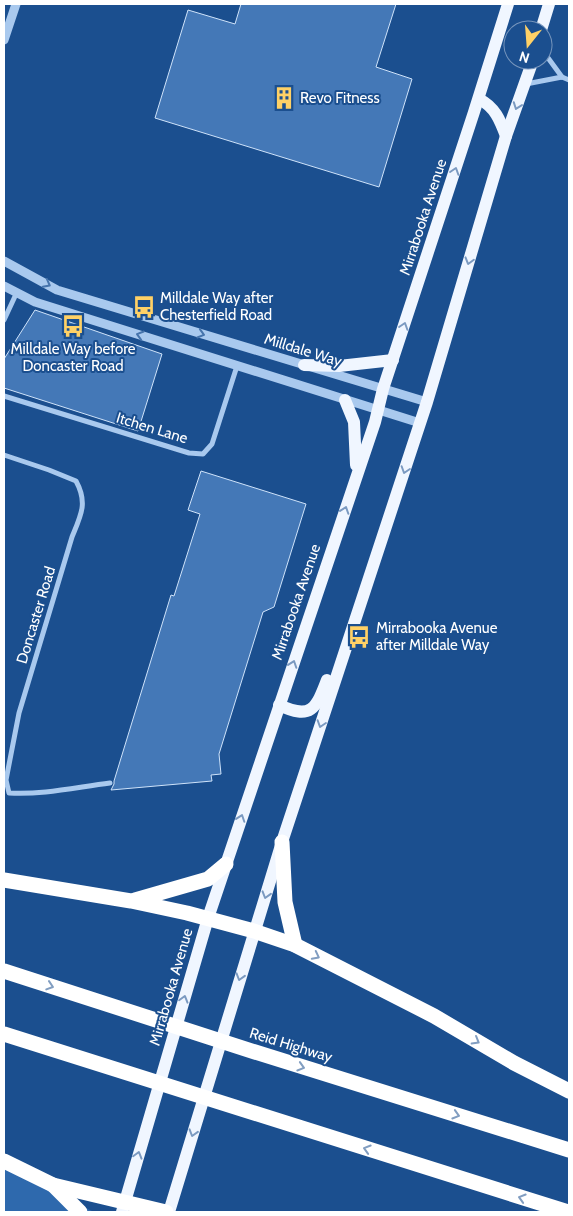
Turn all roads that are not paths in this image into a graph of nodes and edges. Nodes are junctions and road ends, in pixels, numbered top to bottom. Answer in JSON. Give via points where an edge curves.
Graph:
{"nodes":[{"id":1,"x":16,"y":4,"type":"edge"},
{"id":2,"x":508,"y":4,"type":"edge"},
{"id":3,"x":549,"y":4,"type":"edge"},
{"id":4,"x":544,"y":20,"type":"edge"},
{"id":5,"x":4,"y":40,"type":"edge"},
{"id":6,"x":553,"y":65,"type":"edge"},
{"id":7,"x":530,"y":70,"type":"edge"},
{"id":8,"x":562,"y":77,"type":"junction"},
{"id":9,"x":569,"y":80,"type":"edge"},
{"id":10,"x":526,"y":84,"type":"junction"},
{"id":11,"x":479,"y":99,"type":"junction"},
{"id":12,"x":506,"y":136,"type":"junction"},
{"id":13,"x":4,"y":261,"type":"edge"},
{"id":14,"x":4,"y":286,"type":"edge"},
{"id":15,"x":16,"y":292,"type":"junction"},
{"id":16,"x":4,"y":320,"type":"edge"},
{"id":17,"x":392,"y":360,"type":"junction"},
{"id":18,"x":304,"y":365,"type":"junction"},
{"id":19,"x":237,"y":366,"type":"junction"},
{"id":20,"x":383,"y":389,"type":"junction"},
{"id":21,"x":4,"y":396,"type":"edge"},
{"id":22,"x":345,"y":400,"type":"junction"},
{"id":23,"x":427,"y":402,"type":"junction"},
{"id":24,"x":378,"y":410,"type":"junction"},
{"id":25,"x":420,"y":423,"type":"junction"},
{"id":26,"x":4,"y":455,"type":"edge"},
{"id":27,"x":355,"y":480,"type":"junction"},
{"id":28,"x":356,"y":617,"type":"junction"},
{"id":29,"x":279,"y":705,"type":"junction"},
{"id":30,"x":110,"y":783,"type":"dead end"},
{"id":31,"x":282,"y":842,"type":"junction"},
{"id":32,"x":226,"y":864,"type":"junction"},
{"id":33,"x":4,"y":880,"type":"edge"},
{"id":34,"x":131,"y":901,"type":"junction"},
{"id":35,"x":208,"y":918,"type":"junction"},
{"id":36,"x":254,"y":931,"type":"junction"},
{"id":37,"x":295,"y":945,"type":"junction"},
{"id":38,"x":4,"y":971,"type":"edge"},
{"id":39,"x":4,"y":1034,"type":"edge"},
{"id":40,"x":569,"y":1091,"type":"edge"},
{"id":41,"x":569,"y":1150,"type":"edge"},
{"id":42,"x":4,"y":1161,"type":"edge"},
{"id":43,"x":53,"y":1185,"type":"junction"},
{"id":44,"x":123,"y":1207,"type":"edge"},
{"id":45,"x":80,"y":1212,"type":"edge"},
{"id":46,"x":168,"y":1212,"type":"edge"},
{"id":47,"x":568,"y":1212,"type":"edge"}],
"edges":[{"from":1,"to":5,"type":"street"},
{"from":2,"to":11,"type":"main road","name":"Mirrabooka Avenue"},
{"from":3,"to":4,"type":"main road"},
{"from":6,"to":8,"type":"street"},
{"from":7,"to":10,"type":"main road"},
{"from":8,"to":9,"type":"street"},
{"from":8,"to":10,"type":"street"},
{"from":10,"to":12,"type":"main road","one_way":true},
{"from":11,"to":12,"type":"main road","via":[[496,113]]},
{"from":17,"to":11,"type":"main road","name":"Mirrabooka Avenue","one_way":true},
{"from":12,"to":23,"type":"main road","one_way":true},
{"from":13,"to":18,"type":"street","name":"Milldale Way","one_way":true,"via":[[56,290]]},
{"from":14,"to":15,"type":"street"},
{"from":15,"to":16,"type":"street"},
{"from":19,"to":15,"type":"street","one_way":true,"via":[[35,302]]},
{"from":17,"to":18,"type":"main road","via":[[338,366]]},
{"from":17,"to":20,"type":"main road","name":"Mirrabooka Avenue"},
{"from":18,"to":20,"type":"street","name":"Milldale Way"},
{"from":19,"to":21,"type":"street","name":"Itchen Lane","via":[[212,444],[203,454],[189,453]]},
{"from":19,"to":22,"type":"street"},
{"from":20,"to":23,"type":"street","name":"Milldale Way"},
{"from":20,"to":24,"type":"main road","name":"Mirrabooka Avenue"},
{"from":22,"to":24,"type":"street"},
{"from":22,"to":27,"type":"main road","via":[[354,424]]},
{"from":23,"to":25,"type":"main road"},
{"from":24,"to":25,"type":"street"},
{"from":24,"to":27,"type":"main road","name":"Mirrabooka Avenue"},
{"from":25,"to":28,"type":"main road","one_way":true},
{"from":26,"to":30,"type":"street","name":"Doncaster Road","via":[[76,481],[82,493],[83,512],[72,537],[20,713],[6,780],[9,793],[55,792]]},
{"from":29,"to":27,"type":"main road","name":"Mirrabooka Avenue","one_way":true},
{"from":28,"to":29,"type":"main road","via":[[314,708],[299,713]]},
{"from":28,"to":31,"type":"main road","one_way":true},
{"from":32,"to":29,"type":"main road","name":"Mirrabooka Avenue","one_way":true},
{"from":31,"to":36,"type":"main road","one_way":true},
{"from":31,"to":37,"type":"highway","via":[[285,902]]},
{"from":32,"to":34,"type":"highway","via":[[208,880]]},
{"from":32,"to":35,"type":"main road","name":"Mirrabooka Avenue"},
{"from":33,"to":34,"type":"highway"},
{"from":34,"to":35,"type":"highway"},
{"from":35,"to":36,"type":"highway"},
{"from":44,"to":35,"type":"main road","name":"Mirrabooka Avenue","one_way":true},
{"from":36,"to":37,"type":"highway"},
{"from":36,"to":46,"type":"main road","one_way":true},
{"from":37,"to":40,"type":"highway","one_way":true,"via":[[434,1016]]},
{"from":38,"to":41,"type":"highway","name":"Reid Highway","one_way":true},
{"from":47,"to":39,"type":"highway","one_way":true},
{"from":42,"to":43,"type":"highway"},
{"from":43,"to":44,"type":"highway"},
{"from":43,"to":45,"type":"highway"},
{"from":44,"to":46,"type":"highway"}]}
